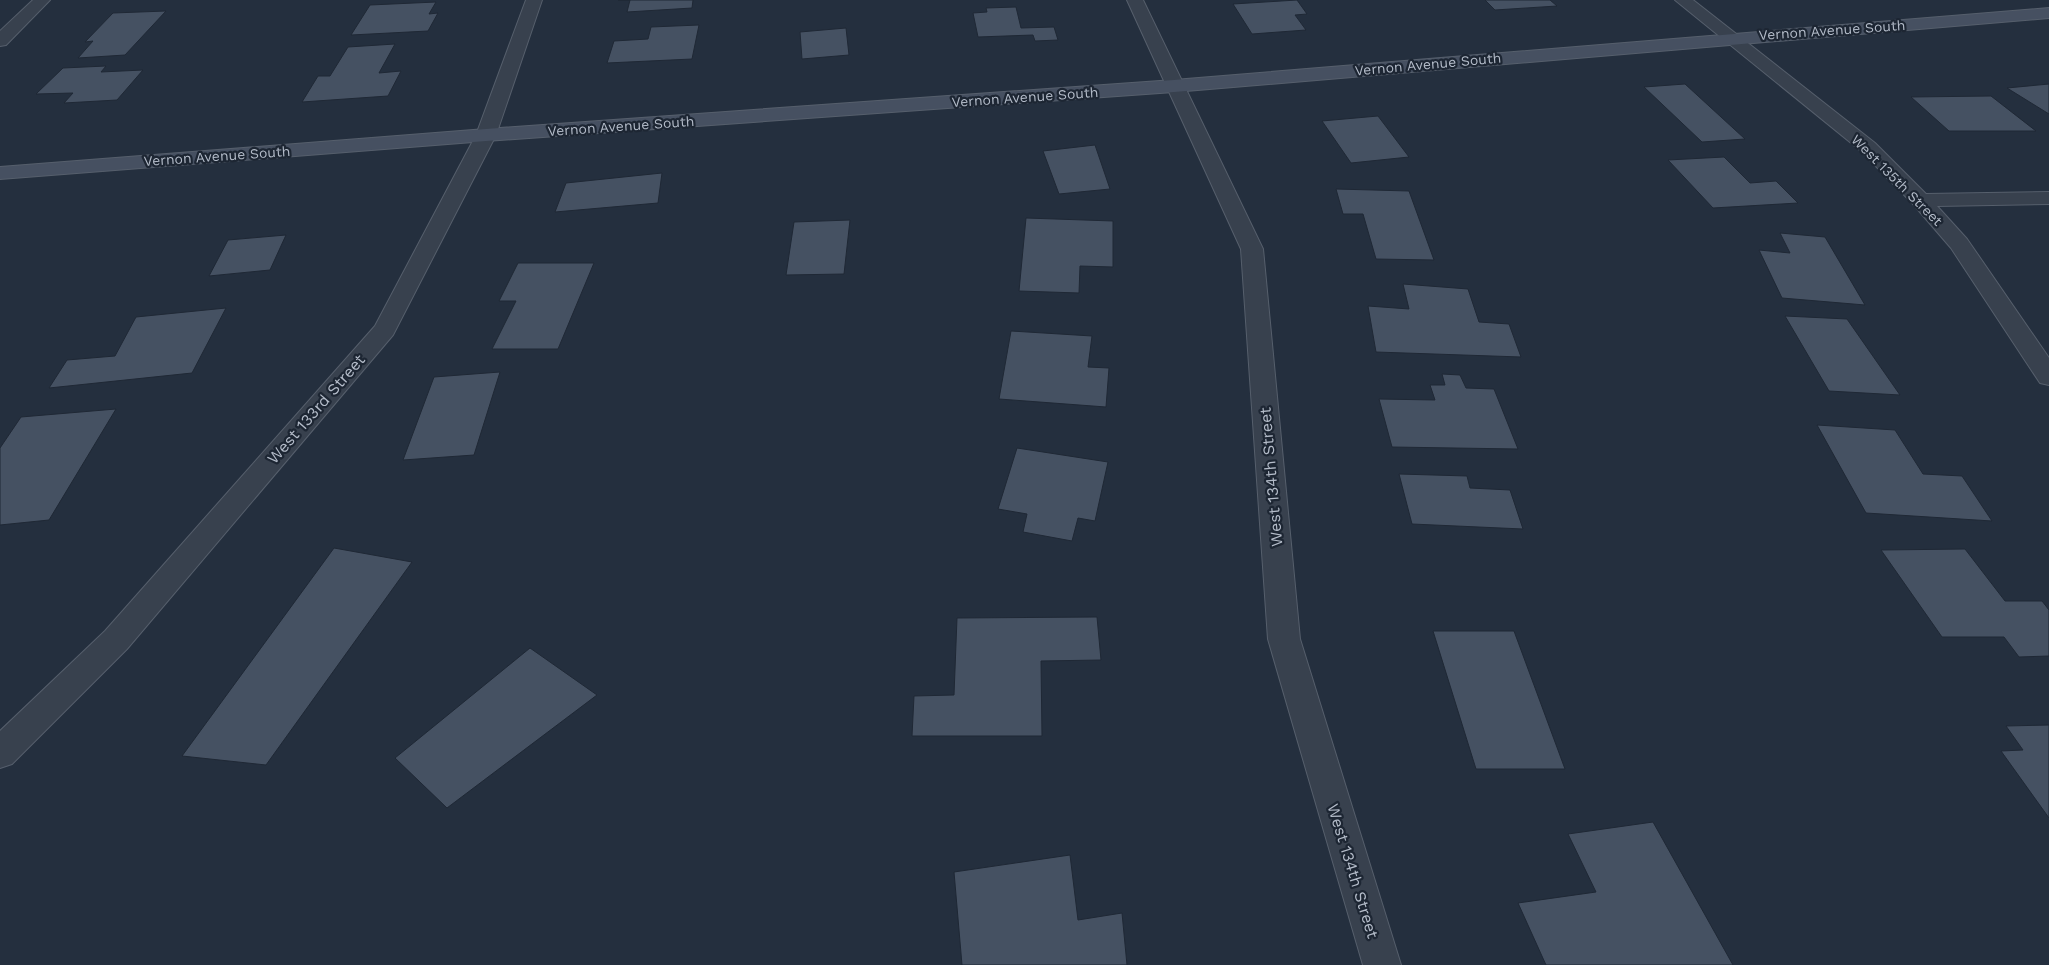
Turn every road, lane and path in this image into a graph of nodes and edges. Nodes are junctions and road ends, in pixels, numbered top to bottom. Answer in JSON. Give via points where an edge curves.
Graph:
{"nodes":[{"id":1,"x":42,"y":0,"type":"edge"},
{"id":2,"x":534,"y":0,"type":"edge"},
{"id":3,"x":1135,"y":0,"type":"edge"},
{"id":4,"x":1683,"y":0,"type":"edge"},
{"id":5,"x":2049,"y":13,"type":"edge"},
{"id":6,"x":1730,"y":38,"type":"junction"},
{"id":7,"x":0,"y":40,"type":"edge"},
{"id":8,"x":1174,"y":86,"type":"junction"},
{"id":9,"x":486,"y":135,"type":"junction"},
{"id":10,"x":0,"y":173,"type":"edge"},
{"id":11,"x":2049,"y":198,"type":"edge"},
{"id":12,"x":1920,"y":200,"type":"junction"},
{"id":13,"x":2049,"y":377,"type":"edge"},
{"id":14,"x":0,"y":753,"type":"edge"},
{"id":15,"x":1382,"y":965,"type":"edge"}],
"edges":[{"from":1,"to":7,"type":"street"},
{"from":2,"to":9,"type":"street","name":"West 133rd Street"},
{"from":3,"to":8,"type":"street","name":"West 134th Street"},
{"from":4,"to":6,"type":"street","name":"West 135th Street"},
{"from":5,"to":6,"type":"street","name":"Vernon Avenue South"},
{"from":6,"to":8,"type":"street","name":"Vernon Avenue South"},
{"from":6,"to":12,"type":"street","name":"West 135th Street","via":[[1868,147]]},
{"from":8,"to":9,"type":"street","name":"Vernon Avenue South"},
{"from":8,"to":15,"type":"street","name":"West 134th Street","via":[[1252,249],[1284,639]]},
{"from":9,"to":10,"type":"street","name":"Vernon Avenue South"},
{"from":9,"to":14,"type":"street","name":"West 133rd Street","via":[[385,330],[116,640]]},
{"from":11,"to":12,"type":"street"},
{"from":12,"to":13,"type":"street","name":"West 135th Street","via":[[1959,244]]}]}
